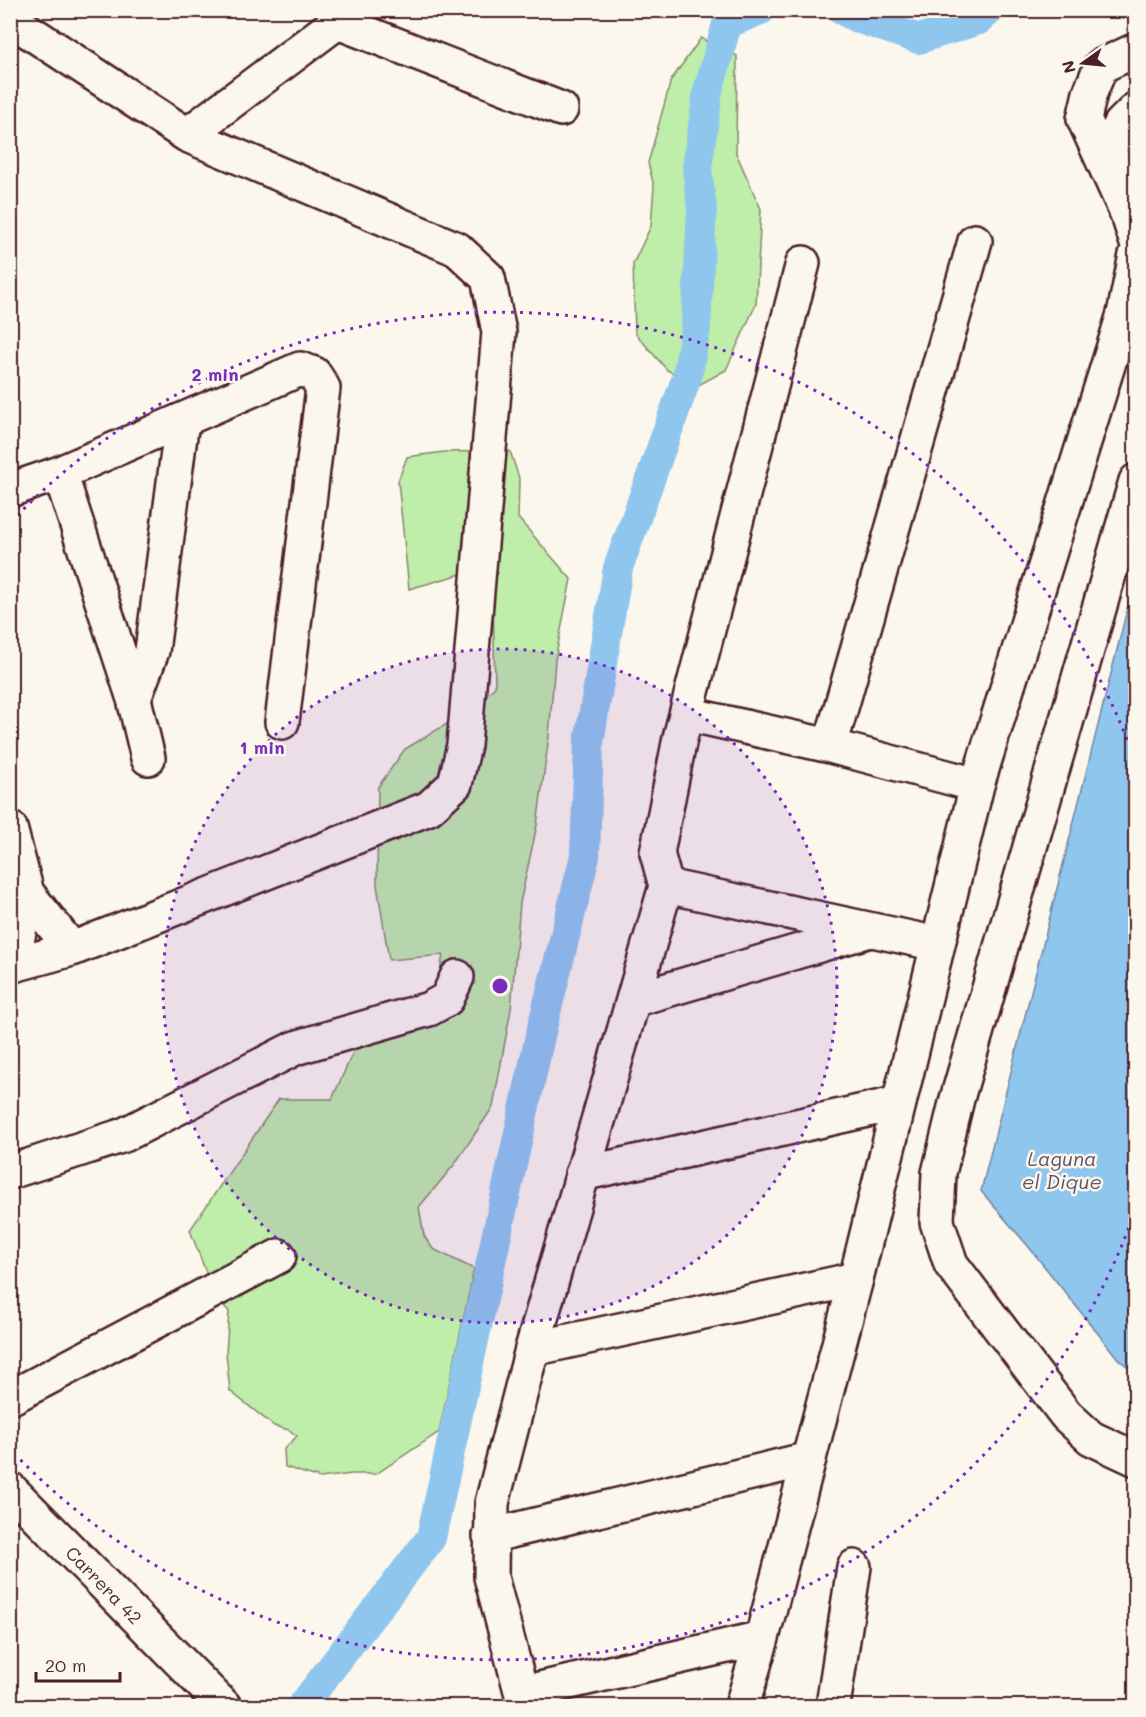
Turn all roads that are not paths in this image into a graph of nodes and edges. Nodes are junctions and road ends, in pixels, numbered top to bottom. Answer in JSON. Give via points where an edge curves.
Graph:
{"nodes":[{"id":1,"x":345,"y":16,"type":"edge"},
{"id":2,"x":21,"y":17,"type":"edge"},
{"id":3,"x":1136,"y":50,"type":"edge"},
{"id":4,"x":561,"y":109,"type":"dead end"},
{"id":5,"x":1136,"y":109,"type":"edge"},
{"id":6,"x":187,"y":135,"type":"junction"},
{"id":7,"x":1136,"y":186,"type":"edge"},
{"id":8,"x":1136,"y":240,"type":"edge"},
{"id":9,"x":975,"y":241,"type":"dead end"},
{"id":10,"x":1136,"y":255,"type":"edge"},
{"id":11,"x":803,"y":263,"type":"dead end"},
{"id":12,"x":182,"y":421,"type":"junction"},
{"id":13,"x":60,"y":473,"type":"junction"},
{"id":14,"x":1136,"y":481,"type":"edge"},
{"id":15,"x":10,"y":490,"type":"edge"},
{"id":16,"x":134,"y":699,"type":"junction"},
{"id":17,"x":687,"y":714,"type":"junction"},
{"id":18,"x":282,"y":722,"type":"dead end"},
{"id":19,"x":830,"y":746,"type":"junction"},
{"id":20,"x":148,"y":758,"type":"dead end"},
{"id":21,"x":977,"y":785,"type":"junction"},
{"id":22,"x":10,"y":828,"type":"edge"},
{"id":23,"x":666,"y":886,"type":"junction"},
{"id":24,"x":27,"y":893,"type":"junction"},
{"id":25,"x":872,"y":929,"type":"junction"},
{"id":26,"x":938,"y":944,"type":"junction"},
{"id":27,"x":72,"y":949,"type":"junction"},
{"id":28,"x":11,"y":966,"type":"edge"},
{"id":29,"x":457,"y":977,"type":"dead end"},
{"id":30,"x":633,"y":1000,"type":"junction"},
{"id":31,"x":899,"y":1103,"type":"junction"},
{"id":32,"x":10,"y":1172,"type":"edge"},
{"id":33,"x":582,"y":1174,"type":"junction"},
{"id":34,"x":279,"y":1256,"type":"dead end"},
{"id":35,"x":856,"y":1279,"type":"junction"},
{"id":36,"x":532,"y":1349,"type":"junction"},
{"id":37,"x":10,"y":1398,"type":"edge"},
{"id":38,"x":1136,"y":1459,"type":"edge"},
{"id":39,"x":809,"y":1460,"type":"junction"},
{"id":40,"x":10,"y":1489,"type":"edge"},
{"id":41,"x":490,"y":1536,"type":"junction"},
{"id":42,"x":854,"y":1567,"type":"dead end"},
{"id":43,"x":762,"y":1638,"type":"junction"},
{"id":44,"x":524,"y":1700,"type":"edge"},
{"id":45,"x":224,"y":1707,"type":"edge"},
{"id":46,"x":742,"y":1707,"type":"edge"},
{"id":47,"x":833,"y":1707,"type":"edge"}],
"edges":[{"from":1,"to":4,"type":"street"},
{"from":1,"to":6,"type":"street"},
{"from":2,"to":6,"type":"street"},
{"from":3,"to":8,"type":"street","via":[[1101,66],[1084,119]]},
{"from":5,"to":7,"type":"street","via":[[1121,124],[1109,149],[1115,166]]},
{"from":6,"to":27,"type":"street","via":[[457,249],[488,278],[499,332],[464,745],[454,784],[429,808]]},
{"from":9,"to":19,"type":"street"},
{"from":10,"to":21,"type":"street","via":[[1124,314]]},
{"from":11,"to":17,"type":"street"},
{"from":12,"to":13,"type":"street"},
{"from":12,"to":16,"type":"street","via":[[152,651]]},
{"from":12,"to":18,"type":"street","via":[[300,369],[314,374],[323,388]]},
{"from":13,"to":15,"type":"street"},
{"from":13,"to":16,"type":"street"},
{"from":14,"to":38,"type":"street","via":[[957,1099],[939,1173],[937,1222],[951,1264],[1066,1415],[1091,1438]]},
{"from":16,"to":20,"type":"street"},
{"from":17,"to":19,"type":"street"},
{"from":17,"to":23,"type":"street","via":[[657,853]]},
{"from":19,"to":21,"type":"street"},
{"from":21,"to":26,"type":"street"},
{"from":22,"to":24,"type":"street"},
{"from":23,"to":25,"type":"street"},
{"from":23,"to":30,"type":"street"},
{"from":24,"to":27,"type":"street"},
{"from":24,"to":28,"type":"street"},
{"from":25,"to":26,"type":"street"},
{"from":25,"to":30,"type":"street"},
{"from":26,"to":31,"type":"street"},
{"from":27,"to":28,"type":"street"},
{"from":29,"to":32,"type":"street","via":[[447,999],[429,1009],[295,1048],[124,1135]]},
{"from":30,"to":33,"type":"street"},
{"from":31,"to":33,"type":"street"},
{"from":31,"to":35,"type":"street"},
{"from":33,"to":36,"type":"street"},
{"from":34,"to":37,"type":"street"},
{"from":35,"to":36,"type":"street"},
{"from":35,"to":39,"type":"street"},
{"from":36,"to":41,"type":"street","via":[[492,1503]]},
{"from":39,"to":41,"type":"street"},
{"from":39,"to":43,"type":"street"},
{"from":40,"to":45,"type":"street","name":"Carrera 42"},
{"from":41,"to":44,"type":"street","via":[[491,1577]]},
{"from":42,"to":47,"type":"street"},
{"from":43,"to":44,"type":"street"},
{"from":43,"to":46,"type":"street"}]}
